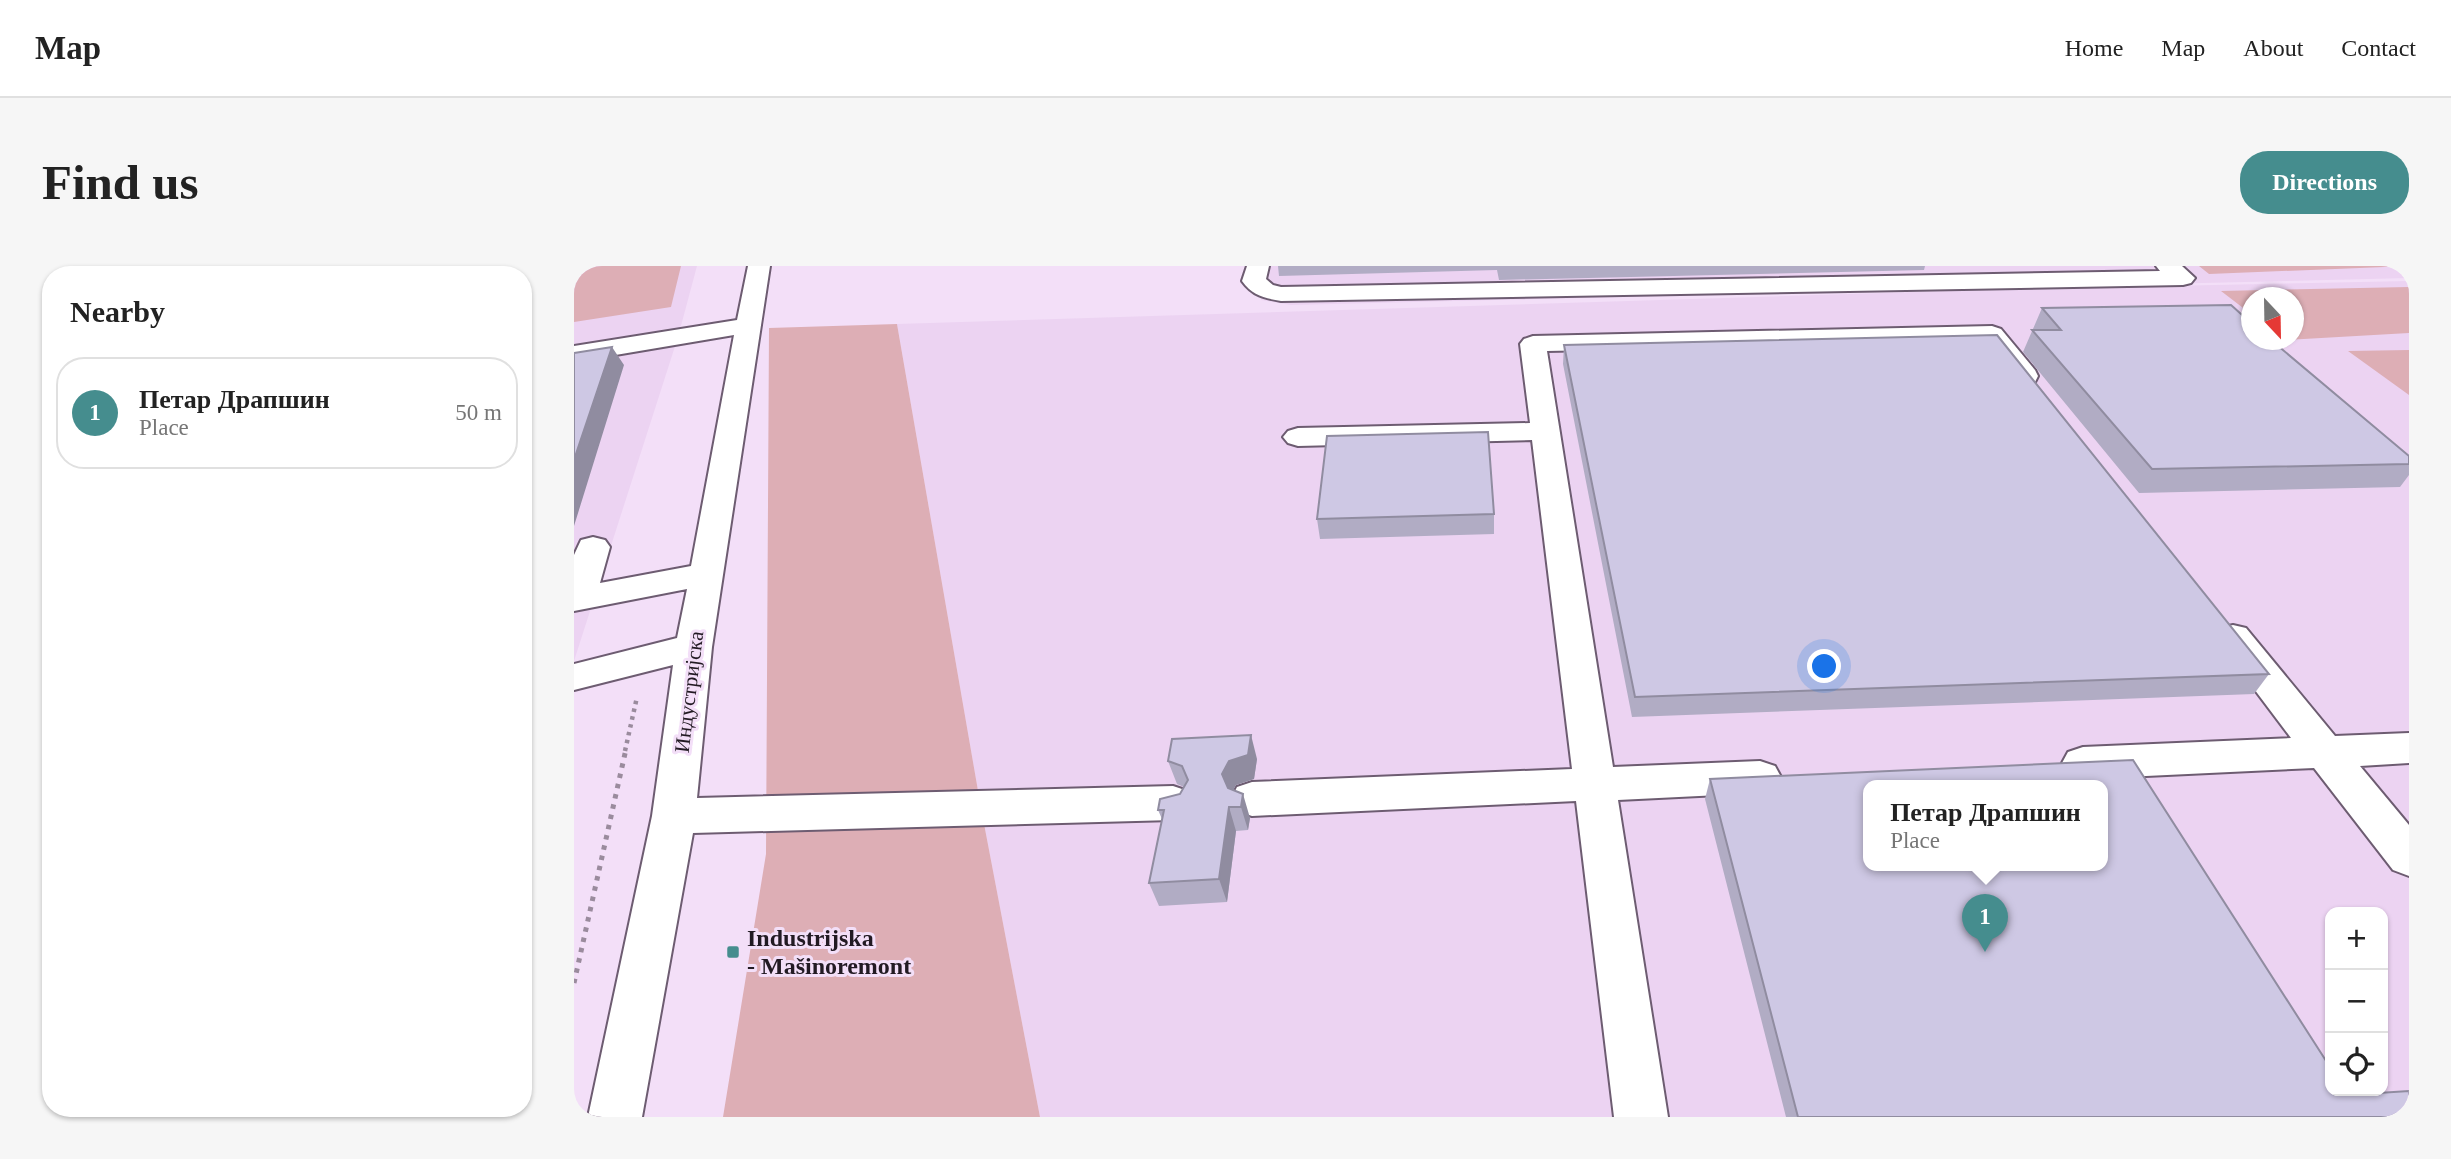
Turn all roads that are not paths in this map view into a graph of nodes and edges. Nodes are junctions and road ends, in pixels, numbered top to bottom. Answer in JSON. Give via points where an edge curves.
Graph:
{"nodes":[{"id":1,"x":759,"y":266,"type":"edge"},
{"id":2,"x":1258,"y":266,"type":"edge"},
{"id":3,"x":1479,"y":266,"type":"edge"},
{"id":4,"x":2167,"y":266,"type":"edge"},
{"id":5,"x":1480,"y":291,"type":"junction"},
{"id":6,"x":751,"y":325,"type":"junction"},
{"id":7,"x":574,"y":354,"type":"edge"},
{"id":8,"x":2043,"y":399,"type":"edge"},
{"id":9,"x":1545,"y":430,"type":"junction"},
{"id":10,"x":1298,"y":437,"type":"dead end"},
{"id":11,"x":593,"y":547,"type":"dead end"},
{"id":12,"x":706,"y":575,"type":"junction"},
{"id":13,"x":576,"y":598,"type":"edge"},
{"id":14,"x":2215,"y":613,"type":"edge"},
{"id":15,"x":694,"y":647,"type":"junction"},
{"id":16,"x":574,"y":677,"type":"edge"},
{"id":17,"x":2409,"y":748,"type":"edge"},
{"id":18,"x":2326,"y":753,"type":"junction"},
{"id":19,"x":2050,"y":765,"type":"edge"},
{"id":20,"x":1802,"y":776,"type":"edge"},
{"id":21,"x":1595,"y":785,"type":"junction"},
{"id":22,"x":1252,"y":799,"type":"dead end"},
{"id":23,"x":1173,"y":803,"type":"edge"},
{"id":24,"x":674,"y":816,"type":"junction"},
{"id":25,"x":2409,"y":856,"type":"edge"},
{"id":26,"x":615,"y":1117,"type":"edge"},
{"id":27,"x":1641,"y":1117,"type":"edge"}],
"edges":[{"from":1,"to":6,"type":"street","name":"Индустријска"},
{"from":2,"to":5,"type":"street","via":[[1254,281],[1258,286],[1281,294]]},
{"from":3,"to":5,"type":"street"},
{"from":4,"to":5,"type":"street","via":[[2183,278]]},
{"from":6,"to":7,"type":"street"},
{"from":6,"to":12,"type":"street","name":"Индустријска"},
{"from":8,"to":9,"type":"street","via":[[1992,334],[1533,344]]},
{"from":9,"to":10,"type":"street"},
{"from":9,"to":21,"type":"street"},
{"from":11,"to":13,"type":"street"},
{"from":12,"to":13,"type":"street"},
{"from":12,"to":15,"type":"street","name":"Индустријска"},
{"from":14,"to":18,"type":"street"},
{"from":15,"to":16,"type":"street"},
{"from":15,"to":24,"type":"street","name":"Индустријска"},
{"from":17,"to":18,"type":"street"},
{"from":18,"to":19,"type":"street"},
{"from":18,"to":25,"type":"street"},
{"from":20,"to":21,"type":"street"},
{"from":21,"to":22,"type":"street"},
{"from":21,"to":27,"type":"street"},
{"from":23,"to":24,"type":"street"},
{"from":24,"to":26,"type":"street","name":"Индустријска"}]}
